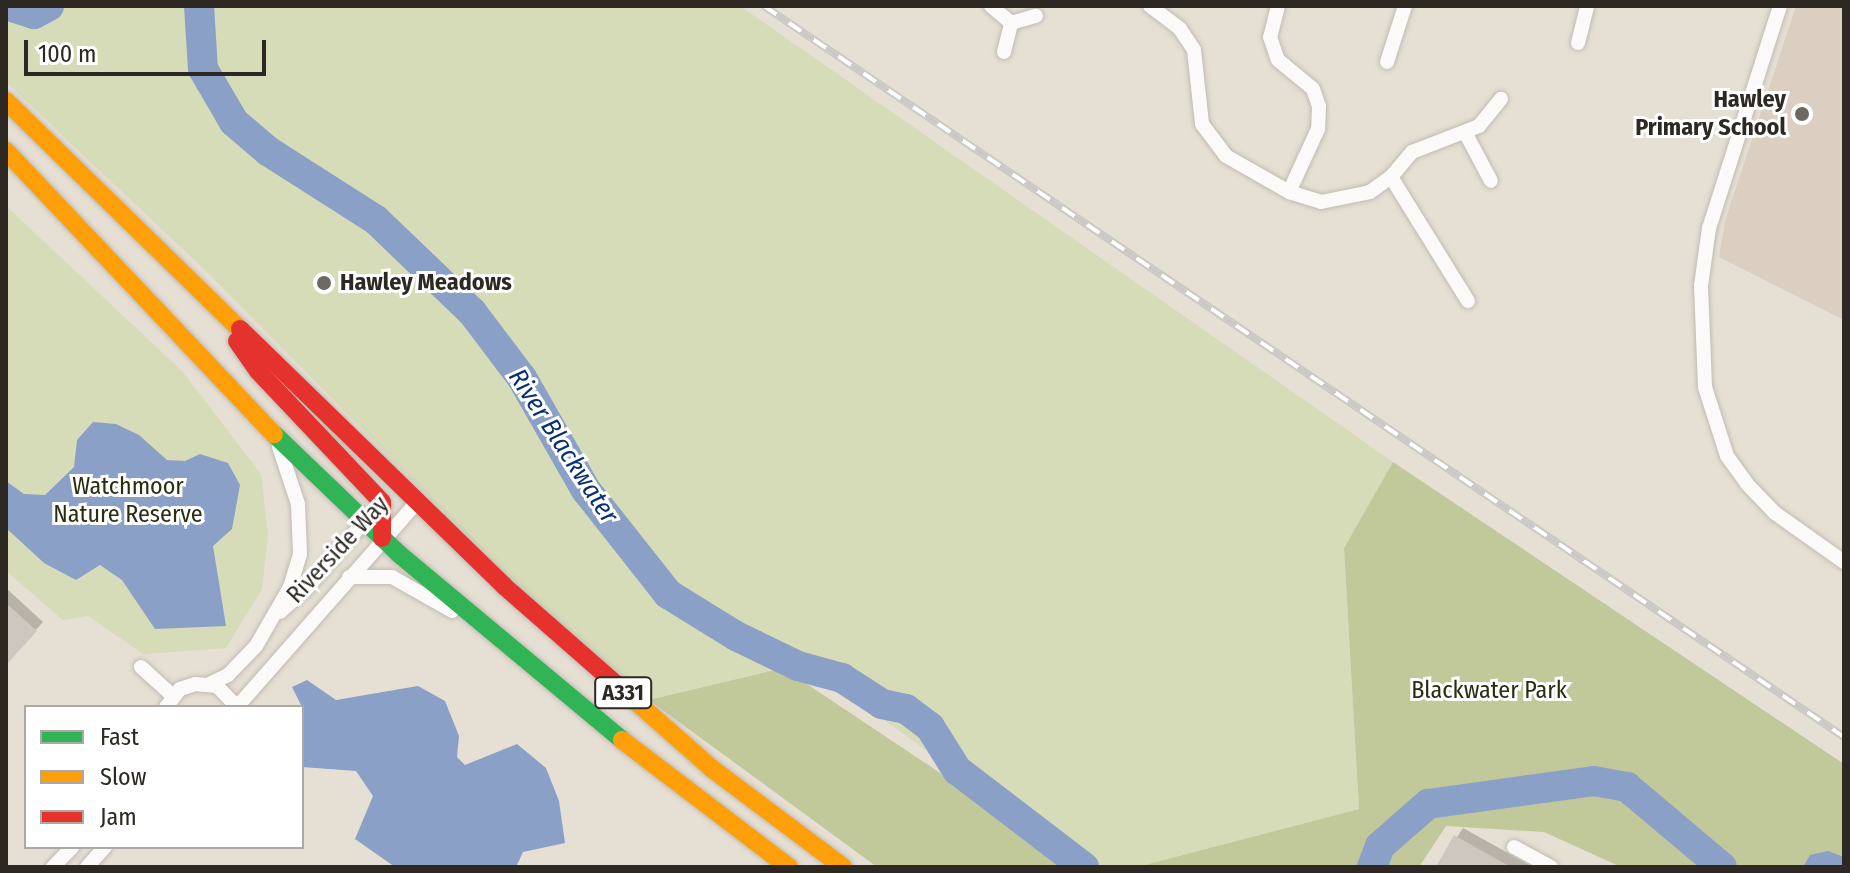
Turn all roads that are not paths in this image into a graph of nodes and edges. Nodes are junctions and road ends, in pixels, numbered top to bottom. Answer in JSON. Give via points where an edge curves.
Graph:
{"nodes":[{"id":1,"x":991,"y":6,"type":"edge"},
{"id":2,"x":1150,"y":6,"type":"edge"},
{"id":3,"x":1278,"y":6,"type":"edge"},
{"id":4,"x":1405,"y":6,"type":"edge"},
{"id":5,"x":1587,"y":6,"type":"edge"},
{"id":6,"x":1780,"y":6,"type":"edge"},
{"id":7,"x":1036,"y":16,"type":"dead end"},
{"id":8,"x":1011,"y":23,"type":"junction"},
{"id":9,"x":1578,"y":43,"type":"dead end"},
{"id":10,"x":1004,"y":52,"type":"dead end"},
{"id":11,"x":1387,"y":62,"type":"dead end"},
{"id":12,"x":1501,"y":99,"type":"dead end"},
{"id":13,"x":6,"y":101,"type":"edge"},
{"id":14,"x":1466,"y":134,"type":"junction"},
{"id":15,"x":6,"y":151,"type":"edge"},
{"id":16,"x":1391,"y":177,"type":"junction"},
{"id":17,"x":1491,"y":181,"type":"dead end"},
{"id":18,"x":1289,"y":192,"type":"junction"},
{"id":19,"x":1468,"y":301,"type":"dead end"},
{"id":20,"x":216,"y":308,"type":"junction"},
{"id":21,"x":273,"y":433,"type":"junction"},
{"id":22,"x":399,"y":484,"type":"junction"},
{"id":23,"x":382,"y":502,"type":"junction"},
{"id":24,"x":417,"y":502,"type":"junction"},
{"id":25,"x":365,"y":521,"type":"junction"},
{"id":26,"x":382,"y":538,"type":"junction"},
{"id":27,"x":1844,"y":562,"type":"edge"},
{"id":28,"x":349,"y":577,"type":"junction"},
{"id":29,"x":276,"y":614,"type":"junction"},
{"id":30,"x":497,"y":639,"type":"junction"},
{"id":31,"x":141,"y":667,"type":"dead end"},
{"id":32,"x":209,"y":684,"type":"junction"},
{"id":33,"x":169,"y":701,"type":"edge"},
{"id":34,"x":236,"y":705,"type":"edge"},
{"id":35,"x":239,"y":705,"type":"edge"},
{"id":36,"x":1514,"y":847,"type":"dead end"},
{"id":37,"x":70,"y":849,"type":"edge"},
{"id":38,"x":103,"y":849,"type":"edge"},
{"id":39,"x":53,"y":867,"type":"edge"},
{"id":40,"x":87,"y":867,"type":"edge"},
{"id":41,"x":789,"y":867,"type":"edge"},
{"id":42,"x":843,"y":867,"type":"edge"},
{"id":43,"x":1551,"y":867,"type":"edge"}],
"edges":[{"from":1,"to":8,"type":"street"},
{"from":2,"to":18,"type":"street","via":[[1180,29],[1194,50],[1202,124],[1226,156]]},
{"from":3,"to":18,"type":"street","via":[[1270,37],[1278,60],[1313,89],[1319,106],[1318,129]]},
{"from":4,"to":11,"type":"street"},
{"from":5,"to":9,"type":"street"},
{"from":6,"to":27,"type":"street","via":[[1709,228],[1701,286],[1705,387],[1727,456],[1747,484],[1775,513]]},
{"from":7,"to":8,"type":"street"},
{"from":8,"to":10,"type":"street"},
{"from":12,"to":14,"type":"street"},
{"from":13,"to":20,"type":"main road","number":"A331"},
{"from":14,"to":16,"type":"street","via":[[1412,152]]},
{"from":14,"to":17,"type":"street"},
{"from":15,"to":21,"type":"main road","number":"A331"},
{"from":16,"to":18,"type":"street","via":[[1370,192],[1345,199],[1321,202]]},
{"from":16,"to":19,"type":"street"},
{"from":20,"to":22,"type":"main road","number":"A331"},
{"from":20,"to":23,"type":"main road","number":"A331","via":[[258,371]]},
{"from":21,"to":25,"type":"main road","number":"A331"},
{"from":21,"to":29,"type":"street","name":"Riverside Way","via":[[294,483],[301,527],[300,554]]},
{"from":22,"to":23,"type":"street","name":"Riverside Way"},
{"from":22,"to":24,"type":"main road","number":"A331"},
{"from":23,"to":25,"type":"street","name":"Riverside Way"},
{"from":23,"to":26,"type":"main road"},
{"from":24,"to":26,"type":"street","name":"Riverside Way"},
{"from":24,"to":42,"type":"main road","number":"A331","via":[[615,686],[711,768]]},
{"from":25,"to":26,"type":"main road","number":"A331"},
{"from":25,"to":29,"type":"street","name":"Riverside Way","via":[[307,588]]},
{"from":26,"to":28,"type":"street","name":"Riverside Way"},
{"from":26,"to":30,"type":"main road","number":"A331"},
{"from":28,"to":30,"type":"street","name":"Riverside Way","via":[[400,580]]},
{"from":28,"to":35,"type":"street","name":"Riverside Way"},
{"from":29,"to":32,"type":"street","name":"Riverside Way","via":[[240,665]]},
{"from":30,"to":41,"type":"main road","number":"A331"},
{"from":31,"to":33,"type":"street"},
{"from":32,"to":33,"type":"street","name":"Riverside Way","via":[[195,684]]},
{"from":32,"to":34,"type":"street","name":"Riverside Way"},
{"from":36,"to":43,"type":"street"},
{"from":37,"to":39,"type":"street"},
{"from":38,"to":40,"type":"street"}]}
